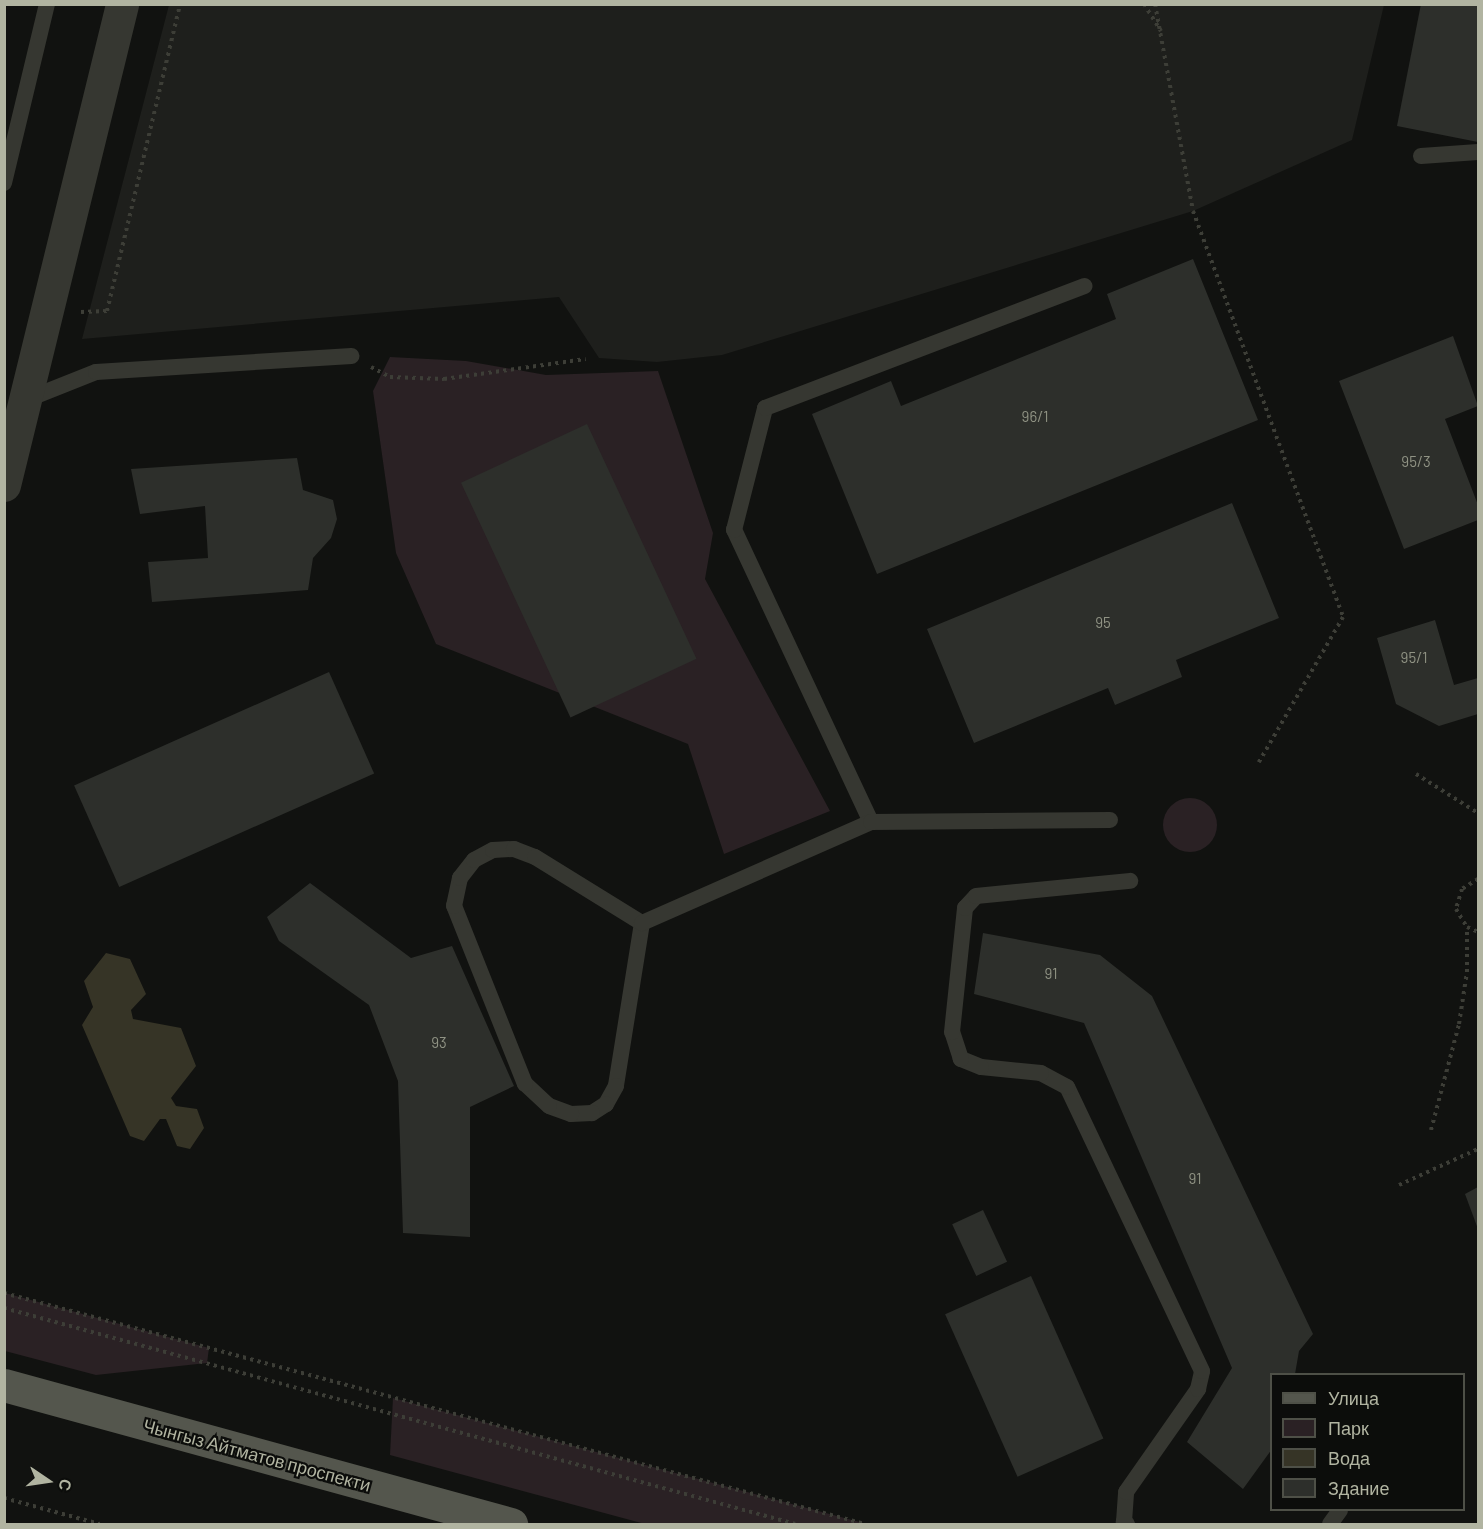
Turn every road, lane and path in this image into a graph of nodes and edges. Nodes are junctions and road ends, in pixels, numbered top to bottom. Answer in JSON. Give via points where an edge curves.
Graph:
{"nodes":[{"id":1,"x":47,"y":4,"type":"edge"},
{"id":2,"x":123,"y":4,"type":"edge"},
{"id":3,"x":180,"y":4,"type":"edge"},
{"id":4,"x":1144,"y":4,"type":"edge"},
{"id":5,"x":1155,"y":4,"type":"edge"},
{"id":6,"x":1163,"y":34,"type":"junction"},
{"id":7,"x":1479,"y":152,"type":"edge"},
{"id":8,"x":1421,"y":156,"type":"dead end"},
{"id":9,"x":4,"y":183,"type":"edge"},
{"id":10,"x":1085,"y":286,"type":"dead end"},
{"id":11,"x":50,"y":307,"type":"junction"},
{"id":12,"x":351,"y":356,"type":"joint"},
{"id":13,"x":586,"y":359,"type":"dead end"},
{"id":14,"x":16,"y":401,"type":"edge"},
{"id":15,"x":4,"y":484,"type":"edge"},
{"id":16,"x":1259,"y":762,"type":"dead end"},
{"id":17,"x":1416,"y":774,"type":"dead end"},
{"id":18,"x":1479,"y":813,"type":"edge"},
{"id":19,"x":1110,"y":820,"type":"dead end"},
{"id":20,"x":871,"y":822,"type":"junction"},
{"id":21,"x":1479,"y":879,"type":"edge"},
{"id":22,"x":1130,"y":881,"type":"dead end"},
{"id":23,"x":642,"y":923,"type":"junction"},
{"id":24,"x":1467,"y":927,"type":"junction"},
{"id":25,"x":1479,"y":932,"type":"edge"},
{"id":26,"x":1431,"y":1130,"type":"dead end"},
{"id":27,"x":1479,"y":1149,"type":"edge"},
{"id":28,"x":1399,"y":1185,"type":"dead end"},
{"id":29,"x":4,"y":1293,"type":"edge"},
{"id":30,"x":4,"y":1308,"type":"edge"},
{"id":31,"x":4,"y":1385,"type":"edge"},
{"id":32,"x":4,"y":1498,"type":"edge"},
{"id":33,"x":1339,"y":1511,"type":"edge"},
{"id":34,"x":100,"y":1524,"type":"edge"},
{"id":35,"x":510,"y":1524,"type":"edge"},
{"id":36,"x":795,"y":1524,"type":"edge"},
{"id":37,"x":865,"y":1524,"type":"edge"},
{"id":38,"x":1127,"y":1524,"type":"edge"},
{"id":39,"x":1330,"y":1524,"type":"edge"}],
"edges":[{"from":1,"to":9,"type":"lane"},
{"from":2,"to":11,"type":"street"},
{"from":3,"to":11,"type":"path","via":[[107,311],[89,313]]},
{"from":4,"to":6,"type":"path"},
{"from":5,"to":6,"type":"path"},
{"from":6,"to":16,"type":"path","via":[[1193,211],[1343,617]]},
{"from":7,"to":8,"type":"lane"},
{"from":10,"to":20,"type":"lane","via":[[765,408],[734,530]]},
{"from":11,"to":14,"type":"street"},
{"from":12,"to":13,"type":"path","via":[[390,377],[444,379]]},
{"from":12,"to":14,"type":"lane","via":[[96,372]]},
{"from":14,"to":15,"type":"street"},
{"from":17,"to":18,"type":"path"},
{"from":19,"to":20,"type":"lane"},
{"from":20,"to":23,"type":"lane"},
{"from":21,"to":24,"type":"path","via":[[1462,889],[1457,898],[1456,909]]},
{"from":22,"to":38,"type":"lane","via":[[976,896],[965,908],[952,1032],[961,1059],[981,1067],[1041,1073],[1067,1087],[1202,1371],[1198,1389],[1126,1492]]},
{"from":23,"to":23,"type":"lane","via":[[535,857],[514,849],[494,850],[474,860],[459,878],[454,906],[525,1084],[549,1106],[571,1114],[592,1113],[606,1104],[616,1086]]},
{"from":24,"to":25,"type":"path"},
{"from":24,"to":26,"type":"path","via":[[1467,972],[1459,1024]]},
{"from":27,"to":28,"type":"path"},
{"from":29,"to":37,"type":"path"},
{"from":30,"to":36,"type":"path"},
{"from":31,"to":35,"type":"main road","name":"Чынгыз Айтматов проспекти"},
{"from":32,"to":34,"type":"path"},
{"from":33,"to":39,"type":"lane"}]}
